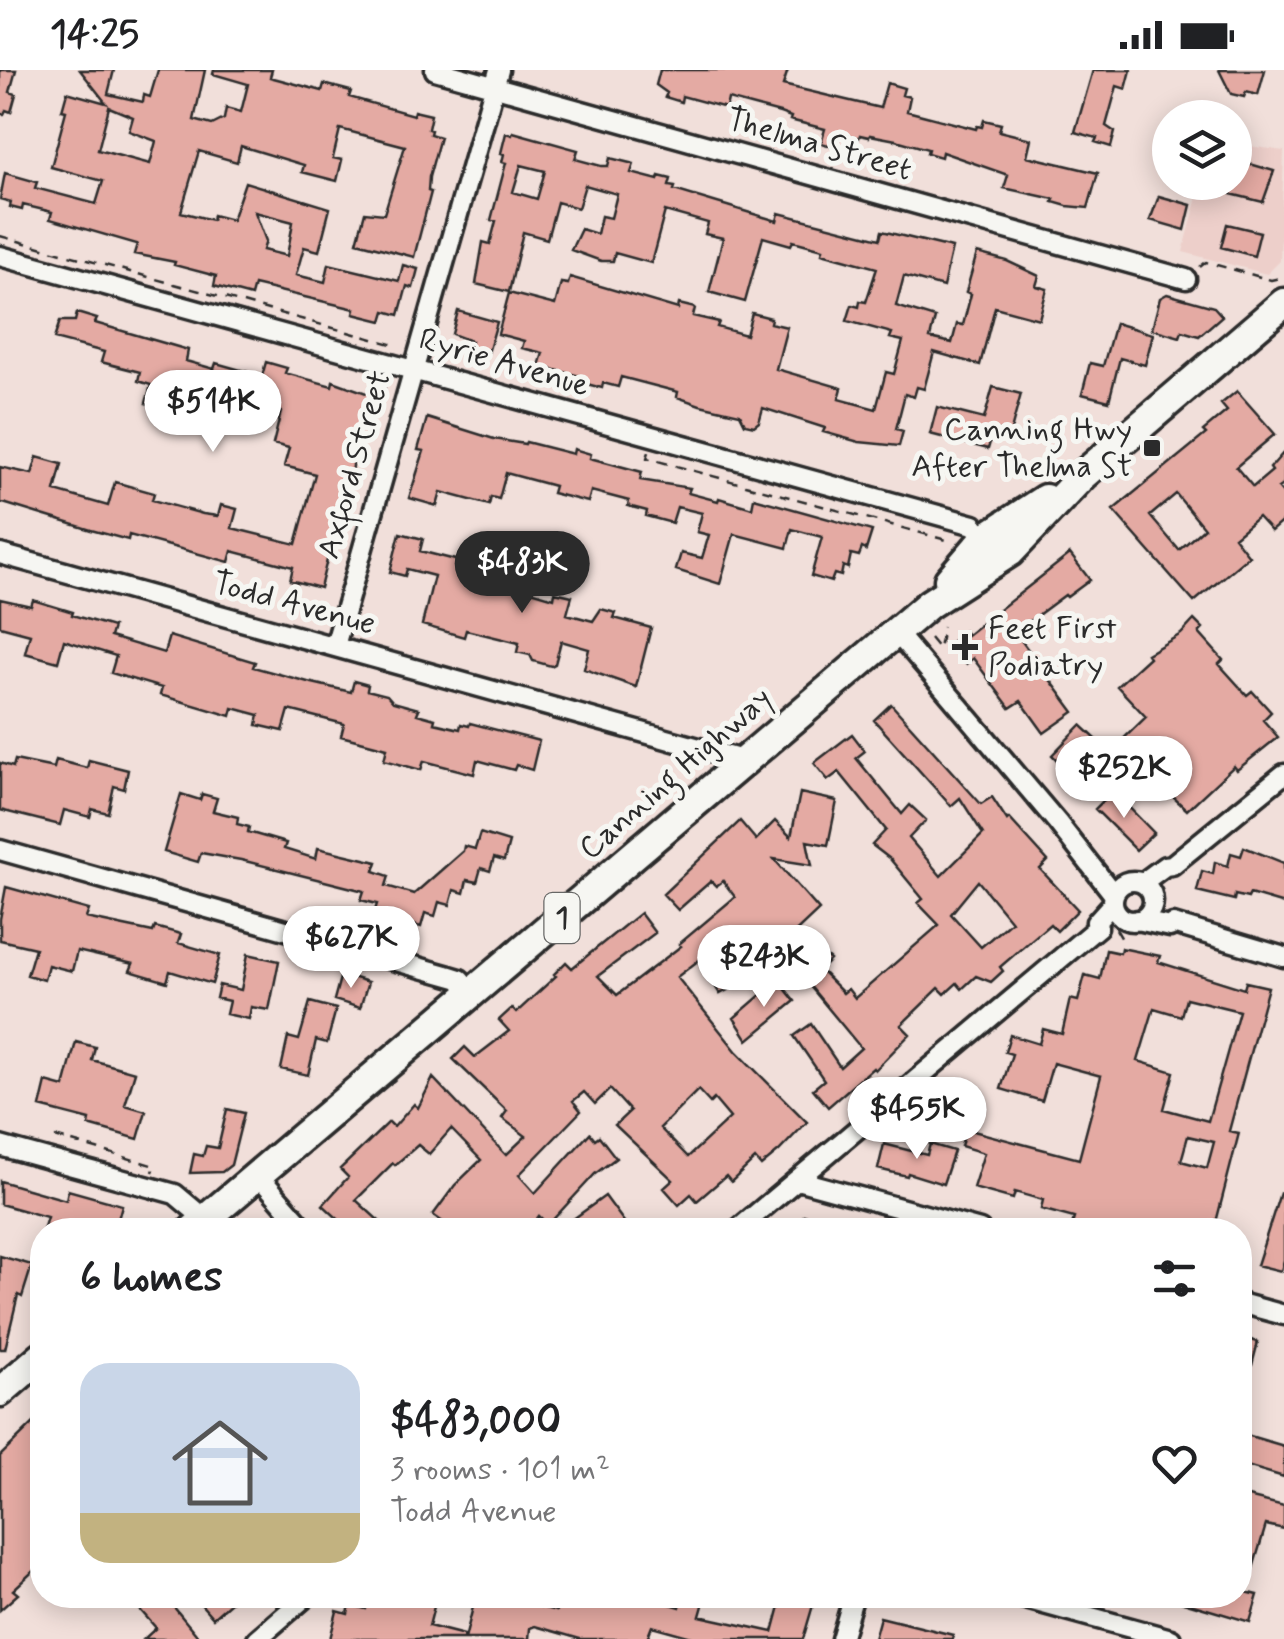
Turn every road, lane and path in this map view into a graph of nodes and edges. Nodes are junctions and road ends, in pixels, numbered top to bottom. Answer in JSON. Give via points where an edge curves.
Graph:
{"nodes":[{"id":1,"x":435,"y":70,"type":"edge"},
{"id":2,"x":496,"y":78,"type":"edge"},
{"id":3,"x":0,"y":256,"type":"edge"},
{"id":4,"x":1186,"y":279,"type":"joint"},
{"id":5,"x":1282,"y":291,"type":"edge"},
{"id":6,"x":414,"y":369,"type":"junction"},
{"id":7,"x":654,"y":436,"type":"junction"},
{"id":8,"x":1083,"y":475,"type":"junction"},
{"id":9,"x":986,"y":538,"type":"junction"},
{"id":10,"x":0,"y":554,"type":"edge"},
{"id":11,"x":954,"y":560,"type":"dead end"},
{"id":12,"x":936,"y":615,"type":"junction"},
{"id":13,"x":896,"y":632,"type":"junction"},
{"id":14,"x":930,"y":638,"type":"dead end"},
{"id":15,"x":336,"y":646,"type":"junction"},
{"id":16,"x":746,"y":761,"type":"junction"},
{"id":17,"x":1284,"y":774,"type":"edge"},
{"id":18,"x":0,"y":850,"type":"edge"},
{"id":19,"x":1132,"y":901,"type":"junction"},
{"id":20,"x":1284,"y":956,"type":"edge"},
{"id":21,"x":472,"y":994,"type":"junction"},
{"id":22,"x":0,"y":1146,"type":"edge"},
{"id":23,"x":258,"y":1175,"type":"junction"},
{"id":24,"x":797,"y":1180,"type":"junction"},
{"id":25,"x":194,"y":1218,"type":"edge"},
{"id":26,"x":208,"y":1218,"type":"edge"},
{"id":27,"x":296,"y":1218,"type":"edge"},
{"id":28,"x":751,"y":1218,"type":"edge"},
{"id":29,"x":927,"y":1218,"type":"edge"},
{"id":30,"x":1252,"y":1306,"type":"edge"},
{"id":31,"x":1284,"y":1315,"type":"edge"},
{"id":32,"x":30,"y":1366,"type":"edge"},
{"id":33,"x":0,"y":1392,"type":"edge"},
{"id":34,"x":293,"y":1608,"type":"edge"},
{"id":35,"x":850,"y":1608,"type":"edge"},
{"id":36,"x":1058,"y":1608,"type":"edge"},
{"id":37,"x":256,"y":1639,"type":"edge"},
{"id":38,"x":841,"y":1639,"type":"edge"},
{"id":39,"x":1171,"y":1639,"type":"edge"}],
"edges":[{"from":1,"to":2,"type":"street","name":"Thelma Street"},
{"from":2,"to":4,"type":"street","name":"Thelma Street"},
{"from":2,"to":6,"type":"street","name":"Axford Street"},
{"from":3,"to":6,"type":"street","name":"Ryrie Avenue"},
{"from":4,"to":5,"type":"path","via":[[1206,262],[1272,280]]},
{"from":5,"to":8,"type":"highway","name":"Canning Highway","number":"1"},
{"from":6,"to":7,"type":"street","name":"Ryrie Avenue"},
{"from":6,"to":15,"type":"street","name":"Axford Street"},
{"from":7,"to":9,"type":"street","name":"Ryrie Avenue","via":[[974,525]]},
{"from":7,"to":11,"type":"path","via":[[647,458],[950,540]]},
{"from":8,"to":9,"type":"highway","name":"Canning Highway","number":"1"},
{"from":8,"to":12,"type":"highway","name":"Canning Highway","number":"1","via":[[1010,552]]},
{"from":9,"to":12,"type":"highway","name":"Canning Highway","number":"1"},
{"from":10,"to":15,"type":"street","name":"Todd Avenue"},
{"from":12,"to":13,"type":"highway","name":"Canning Highway","number":"1"},
{"from":12,"to":14,"type":"path","via":[[939,648]]},
{"from":13,"to":16,"type":"highway","name":"Canning Highway","number":"1"},
{"from":13,"to":19,"type":"street","via":[[1087,863]]},
{"from":15,"to":16,"type":"street","name":"Todd Avenue"},
{"from":16,"to":21,"type":"highway","name":"Canning Highway","number":"1"},
{"from":17,"to":19,"type":"street","via":[[1166,866]]},
{"from":18,"to":21,"type":"street","via":[[450,976]]},
{"from":19,"to":20,"type":"street","via":[[1173,924]]},
{"from":19,"to":24,"type":"street"},
{"from":21,"to":23,"type":"highway","name":"Canning Highway","number":"1"},
{"from":22,"to":25,"type":"street","via":[[175,1194]]},
{"from":23,"to":26,"type":"highway","name":"Canning Highway","number":"1"},
{"from":23,"to":27,"type":"street"},
{"from":24,"to":28,"type":"street"},
{"from":24,"to":29,"type":"street"},
{"from":30,"to":31,"type":"street"},
{"from":32,"to":33,"type":"highway"},
{"from":34,"to":37,"type":"street"},
{"from":35,"to":38,"type":"street"},
{"from":36,"to":39,"type":"street"}]}
